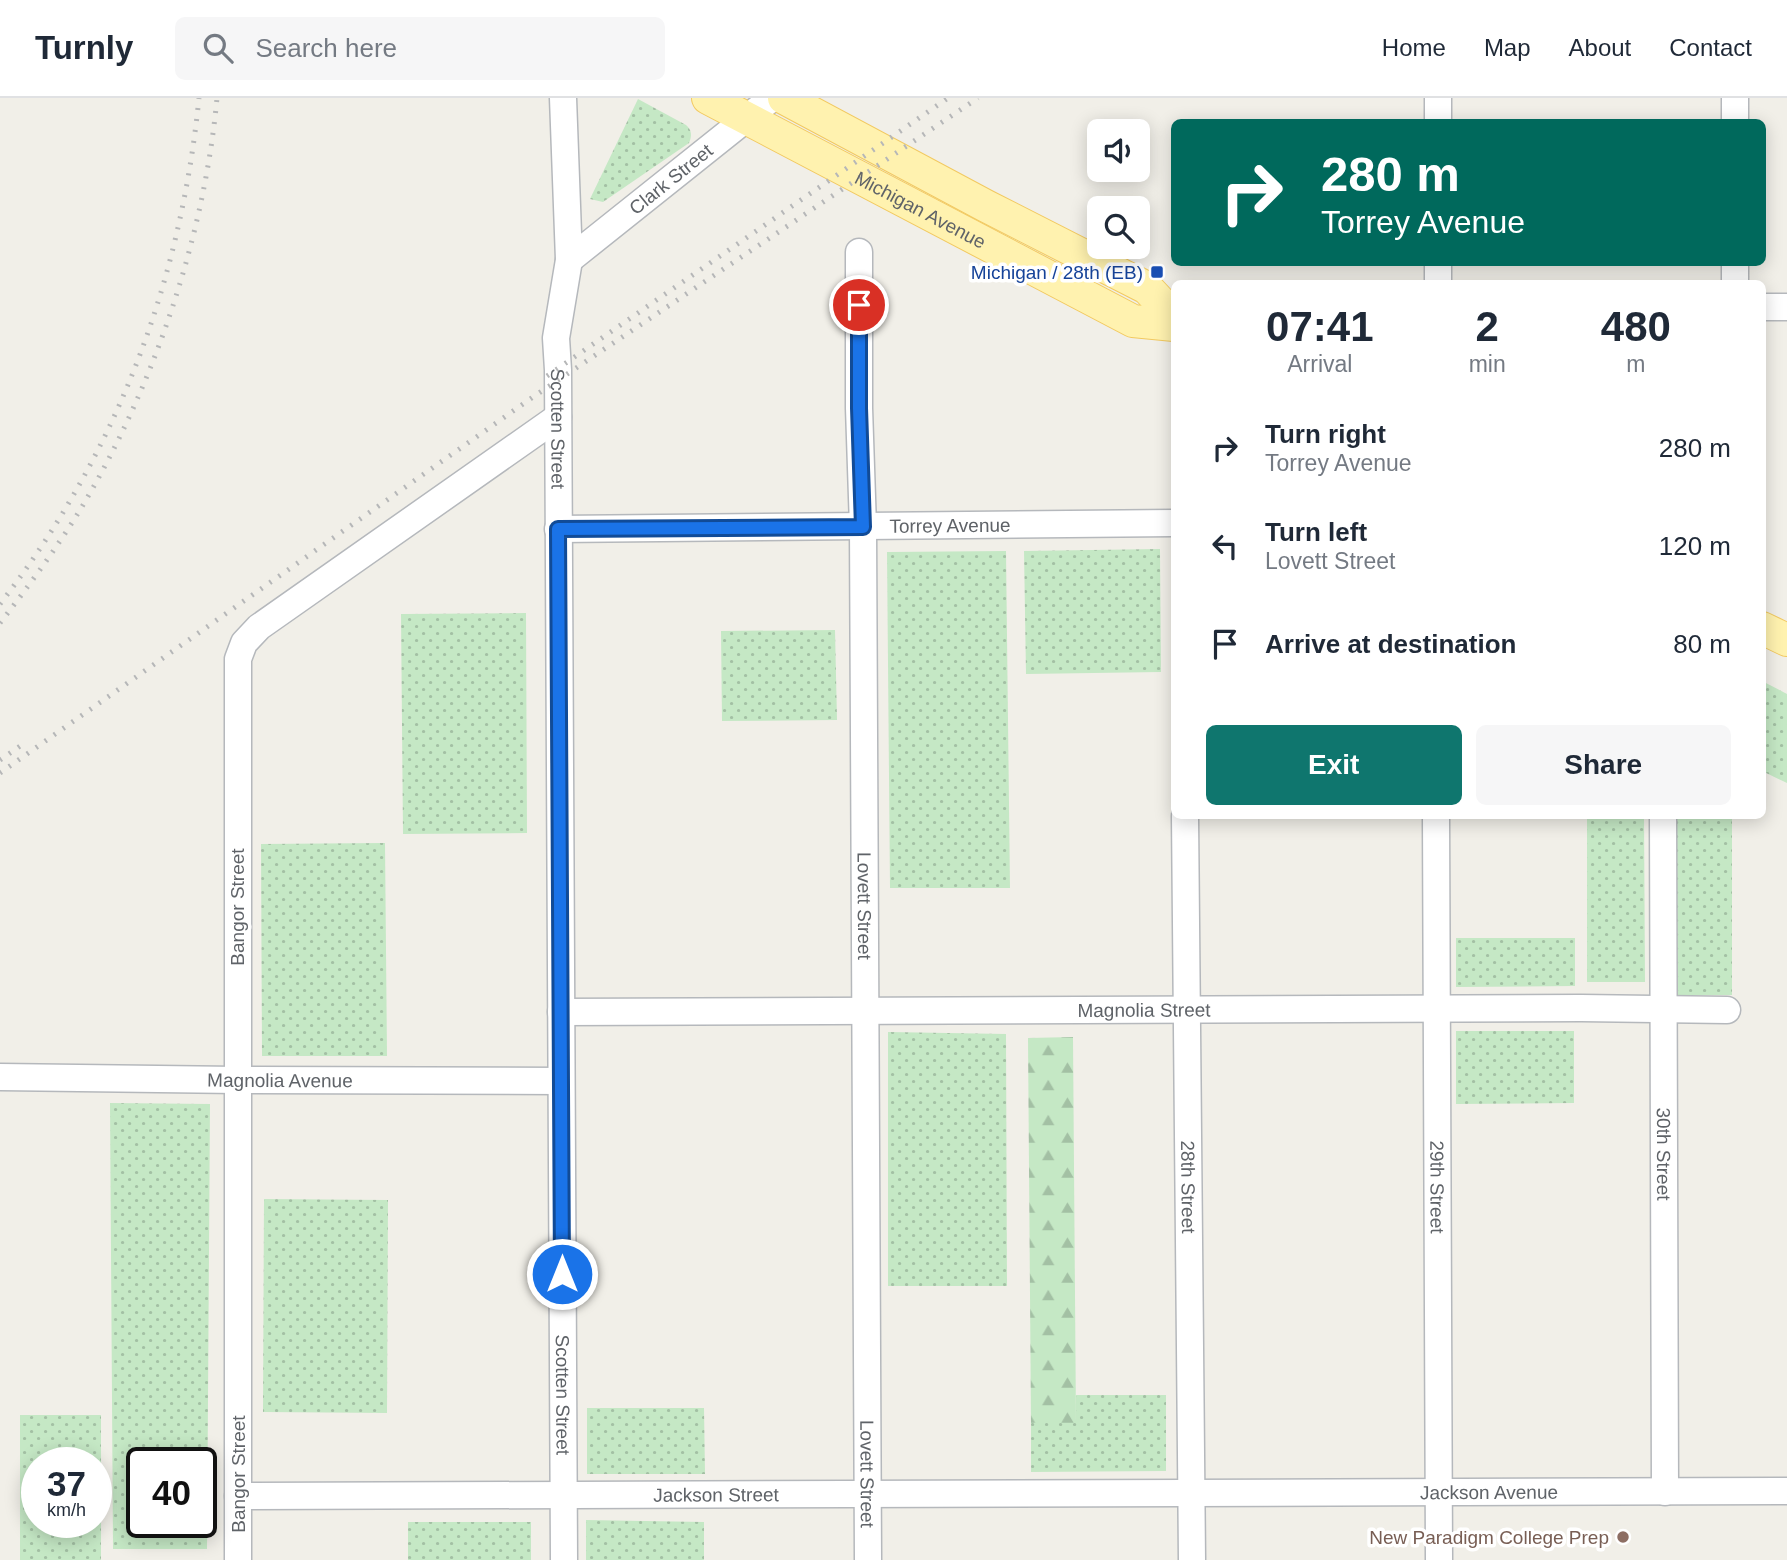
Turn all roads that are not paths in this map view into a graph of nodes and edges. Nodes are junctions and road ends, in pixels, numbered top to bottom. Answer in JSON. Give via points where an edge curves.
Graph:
{"nodes":[{"id":1,"x":563,"y":98,"type":"edge"},
{"id":2,"x":708,"y":98,"type":"edge"},
{"id":3,"x":772,"y":98,"type":"edge"},
{"id":4,"x":784,"y":98,"type":"edge"},
{"id":5,"x":1438,"y":98,"type":"edge"},
{"id":6,"x":1735,"y":98,"type":"edge"},
{"id":7,"x":748,"y":118,"type":"junction"},
{"id":8,"x":1438,"y":119,"type":"edge"},
{"id":9,"x":1735,"y":119,"type":"edge"},
{"id":10,"x":859,"y":252,"type":"dead end"},
{"id":11,"x":569,"y":260,"type":"junction"},
{"id":12,"x":1766,"y":307,"type":"edge"},
{"id":13,"x":1787,"y":307,"type":"edge"},
{"id":14,"x":1171,"y":314,"type":"edge"},
{"id":15,"x":1171,"y":325,"type":"edge"},
{"id":16,"x":558,"y":417,"type":"junction"},
{"id":17,"x":1171,"y":523,"type":"edge"},
{"id":18,"x":863,"y":527,"type":"junction"},
{"id":19,"x":558,"y":529,"type":"junction"},
{"id":20,"x":1766,"y":630,"type":"edge"},
{"id":21,"x":1787,"y":640,"type":"edge"},
{"id":22,"x":1185,"y":819,"type":"edge"},
{"id":23,"x":1436,"y":819,"type":"edge"},
{"id":24,"x":1663,"y":819,"type":"edge"},
{"id":25,"x":1436,"y":1009,"type":"junction"},
{"id":26,"x":1664,"y":1009,"type":"junction"},
{"id":27,"x":1187,"y":1010,"type":"junction"},
{"id":28,"x":1727,"y":1010,"type":"dead end"},
{"id":29,"x":865,"y":1011,"type":"junction"},
{"id":30,"x":561,"y":1012,"type":"junction"},
{"id":31,"x":0,"y":1077,"type":"edge"},
{"id":32,"x":237,"y":1080,"type":"junction"},
{"id":33,"x":561,"y":1081,"type":"junction"},
{"id":34,"x":1787,"y":1491,"type":"edge"},
{"id":35,"x":1439,"y":1492,"type":"junction"},
{"id":36,"x":1665,"y":1492,"type":"junction"},
{"id":37,"x":1192,"y":1493,"type":"junction"},
{"id":38,"x":868,"y":1494,"type":"junction"},
{"id":39,"x":563,"y":1495,"type":"junction"},
{"id":40,"x":238,"y":1496,"type":"junction"},
{"id":41,"x":238,"y":1560,"type":"edge"},
{"id":42,"x":564,"y":1560,"type":"edge"},
{"id":43,"x":868,"y":1560,"type":"edge"},
{"id":44,"x":1192,"y":1560,"type":"edge"},
{"id":45,"x":1439,"y":1560,"type":"edge"}],
"edges":[{"from":1,"to":11,"type":"street","name":"Scotten Street"},
{"from":2,"to":7,"type":"main road","name":"Michigan Avenue"},
{"from":3,"to":7,"type":"street","name":"Clark Street"},
{"from":4,"to":14,"type":"main road","name":"Michigan Avenue","via":[[1147,288]]},
{"from":5,"to":8,"type":"street"},
{"from":6,"to":9,"type":"street"},
{"from":7,"to":11,"type":"street","name":"Clark Street"},
{"from":7,"to":15,"type":"main road","name":"Michigan Avenue","via":[[1133,321]]},
{"from":10,"to":18,"type":"street","name":"Lovett Street"},
{"from":11,"to":16,"type":"street","name":"Scotten Street","via":[[556,338]]},
{"from":12,"to":13,"type":"street"},
{"from":16,"to":19,"type":"street","name":"Scotten Street"},
{"from":16,"to":32,"type":"street","name":"Bangor Street","via":[[259,627],[244,643],[238,659]]},
{"from":17,"to":18,"type":"street","name":"Torrey Avenue"},
{"from":18,"to":19,"type":"street","name":"Torrey Avenue"},
{"from":18,"to":29,"type":"street","name":"Lovett Street"},
{"from":19,"to":30,"type":"street","name":"Scotten Street"},
{"from":20,"to":21,"type":"main road"},
{"from":22,"to":27,"type":"street","name":"28th Street"},
{"from":23,"to":25,"type":"street","name":"29th Street"},
{"from":24,"to":26,"type":"street","name":"30th Street"},
{"from":25,"to":26,"type":"street","name":"Magnolia Street"},
{"from":25,"to":27,"type":"street","name":"Magnolia Street"},
{"from":25,"to":35,"type":"street","name":"29th Street"},
{"from":26,"to":28,"type":"street","name":"Magnolia Street"},
{"from":26,"to":36,"type":"street","name":"30th Street"},
{"from":27,"to":29,"type":"street","name":"Magnolia Street"},
{"from":27,"to":37,"type":"street","name":"28th Street"},
{"from":29,"to":30,"type":"street","name":"Magnolia Street"},
{"from":29,"to":38,"type":"street","name":"Lovett Street"},
{"from":30,"to":33,"type":"street","name":"Scotten Street"},
{"from":31,"to":32,"type":"street","name":"Magnolia Avenue"},
{"from":32,"to":33,"type":"street","name":"Magnolia Avenue"},
{"from":32,"to":40,"type":"street","name":"Bangor Street"},
{"from":33,"to":39,"type":"street","name":"Scotten Street"},
{"from":34,"to":36,"type":"street","name":"Jackson Avenue"},
{"from":35,"to":36,"type":"street","name":"Jackson Avenue"},
{"from":35,"to":37,"type":"street","name":"Jackson Avenue"},
{"from":35,"to":45,"type":"street","name":"29th Street"},
{"from":37,"to":38,"type":"street","name":"Jackson Street"},
{"from":37,"to":44,"type":"street","name":"28th Street"},
{"from":38,"to":39,"type":"street","name":"Jackson Street"},
{"from":38,"to":43,"type":"street","name":"Lovett Street"},
{"from":39,"to":40,"type":"street","name":"Jackson Street"},
{"from":39,"to":42,"type":"street","name":"Scotten Street"},
{"from":40,"to":41,"type":"street","name":"Bangor Street"}]}
